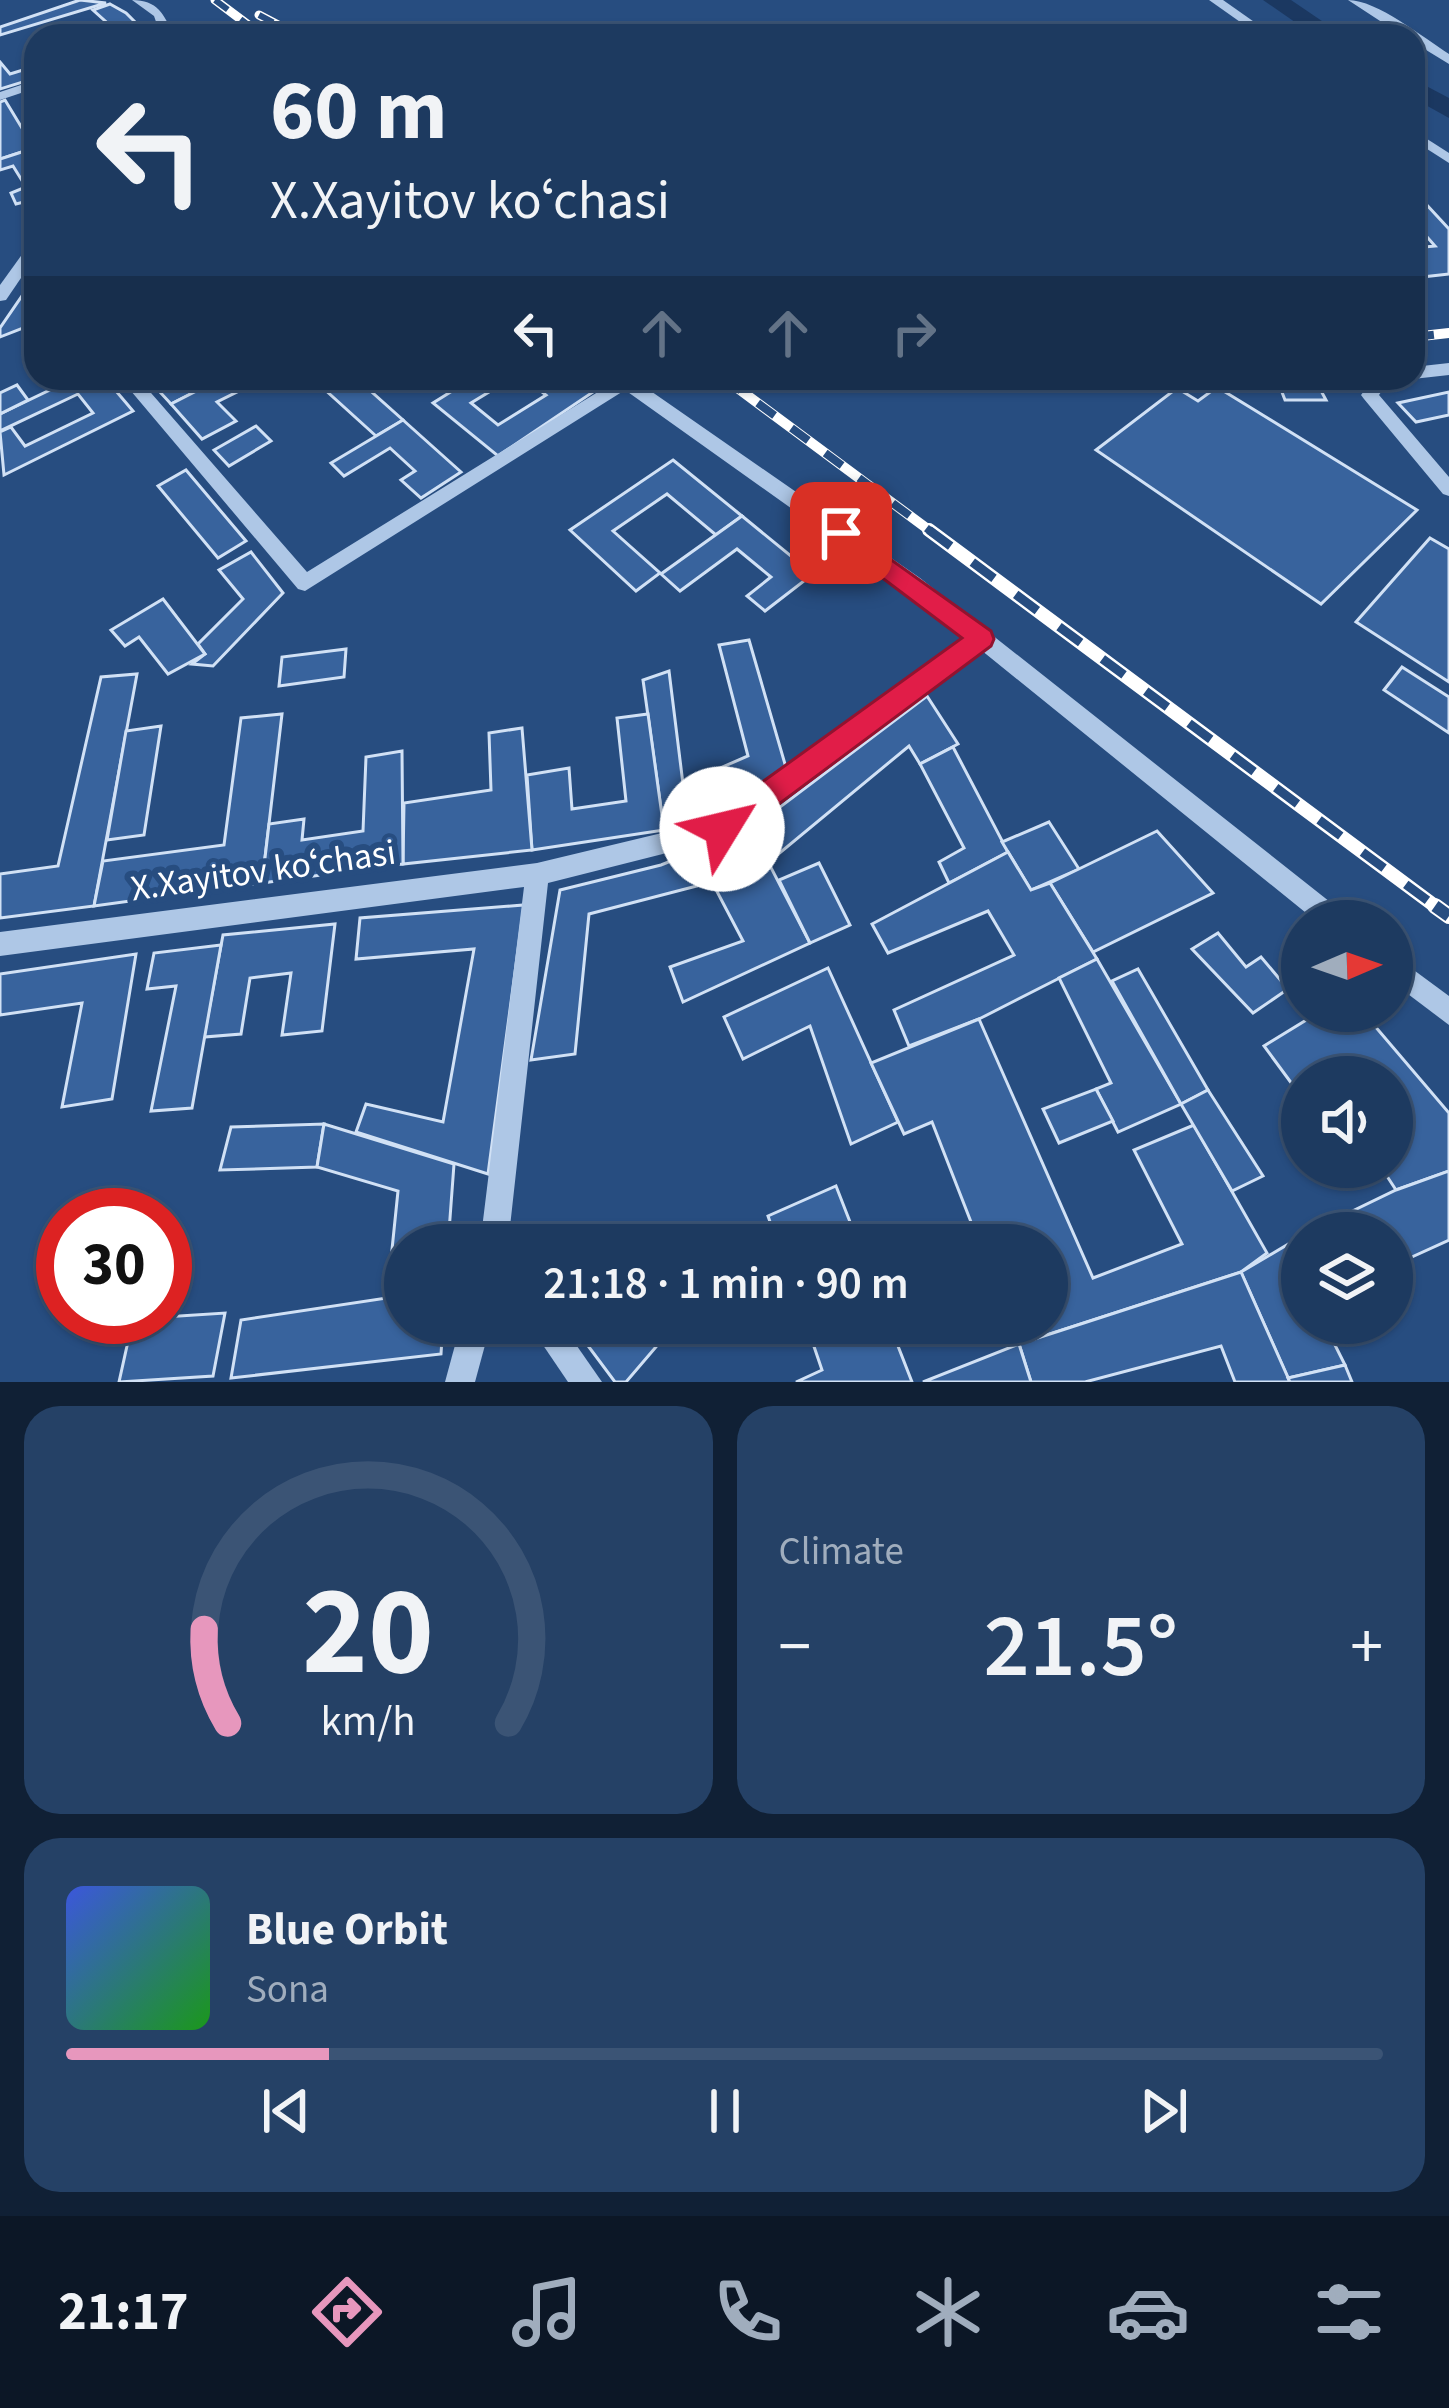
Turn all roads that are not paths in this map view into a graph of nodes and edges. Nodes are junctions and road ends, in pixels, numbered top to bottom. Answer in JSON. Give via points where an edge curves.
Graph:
{"nodes":[{"id":1,"x":138,"y":0,"type":"edge"},
{"id":2,"x":1215,"y":0,"type":"edge"},
{"id":3,"x":1354,"y":0,"type":"edge"},
{"id":4,"x":163,"y":24,"type":"edge"},
{"id":5,"x":1250,"y":24,"type":"edge"},
{"id":6,"x":1392,"y":24,"type":"edge"},
{"id":7,"x":24,"y":269,"type":"edge"},
{"id":8,"x":0,"y":296,"type":"edge"},
{"id":9,"x":138,"y":390,"type":"edge"},
{"id":10,"x":607,"y":390,"type":"edge"},
{"id":11,"x":637,"y":390,"type":"edge"},
{"id":12,"x":1374,"y":390,"type":"edge"},
{"id":13,"x":1449,"y":489,"type":"edge"},
{"id":14,"x":981,"y":639,"type":"junction"},
{"id":15,"x":537,"y":874,"type":"junction"},
{"id":16,"x":1309,"y":900,"type":"edge"},
{"id":17,"x":0,"y":944,"type":"edge"},
{"id":18,"x":1413,"y":983,"type":"edge"},
{"id":19,"x":1449,"y":1012,"type":"edge"},
{"id":20,"x":496,"y":1224,"type":"edge"},
{"id":21,"x":470,"y":1344,"type":"edge"},
{"id":22,"x":559,"y":1344,"type":"edge"},
{"id":23,"x":460,"y":1382,"type":"edge"},
{"id":24,"x":587,"y":1382,"type":"edge"}],
"edges":[{"from":1,"to":4,"type":"street"},
{"from":2,"to":5,"type":"street"},
{"from":3,"to":6,"type":"street"},
{"from":7,"to":8,"type":"street"},
{"from":9,"to":10,"type":"street","via":[[305,583]]},
{"from":11,"to":14,"type":"street"},
{"from":12,"to":13,"type":"street","via":[[1370,395]]},
{"from":14,"to":15,"type":"street","name":"X.Xayitov koʻchasi","via":[[722,829]]},
{"from":14,"to":16,"type":"street"},
{"from":15,"to":17,"type":"street","name":"X.Xayitov koʻchasi"},
{"from":15,"to":20,"type":"street"},
{"from":18,"to":19,"type":"street"},
{"from":21,"to":23,"type":"street"},
{"from":22,"to":24,"type":"street"}]}
